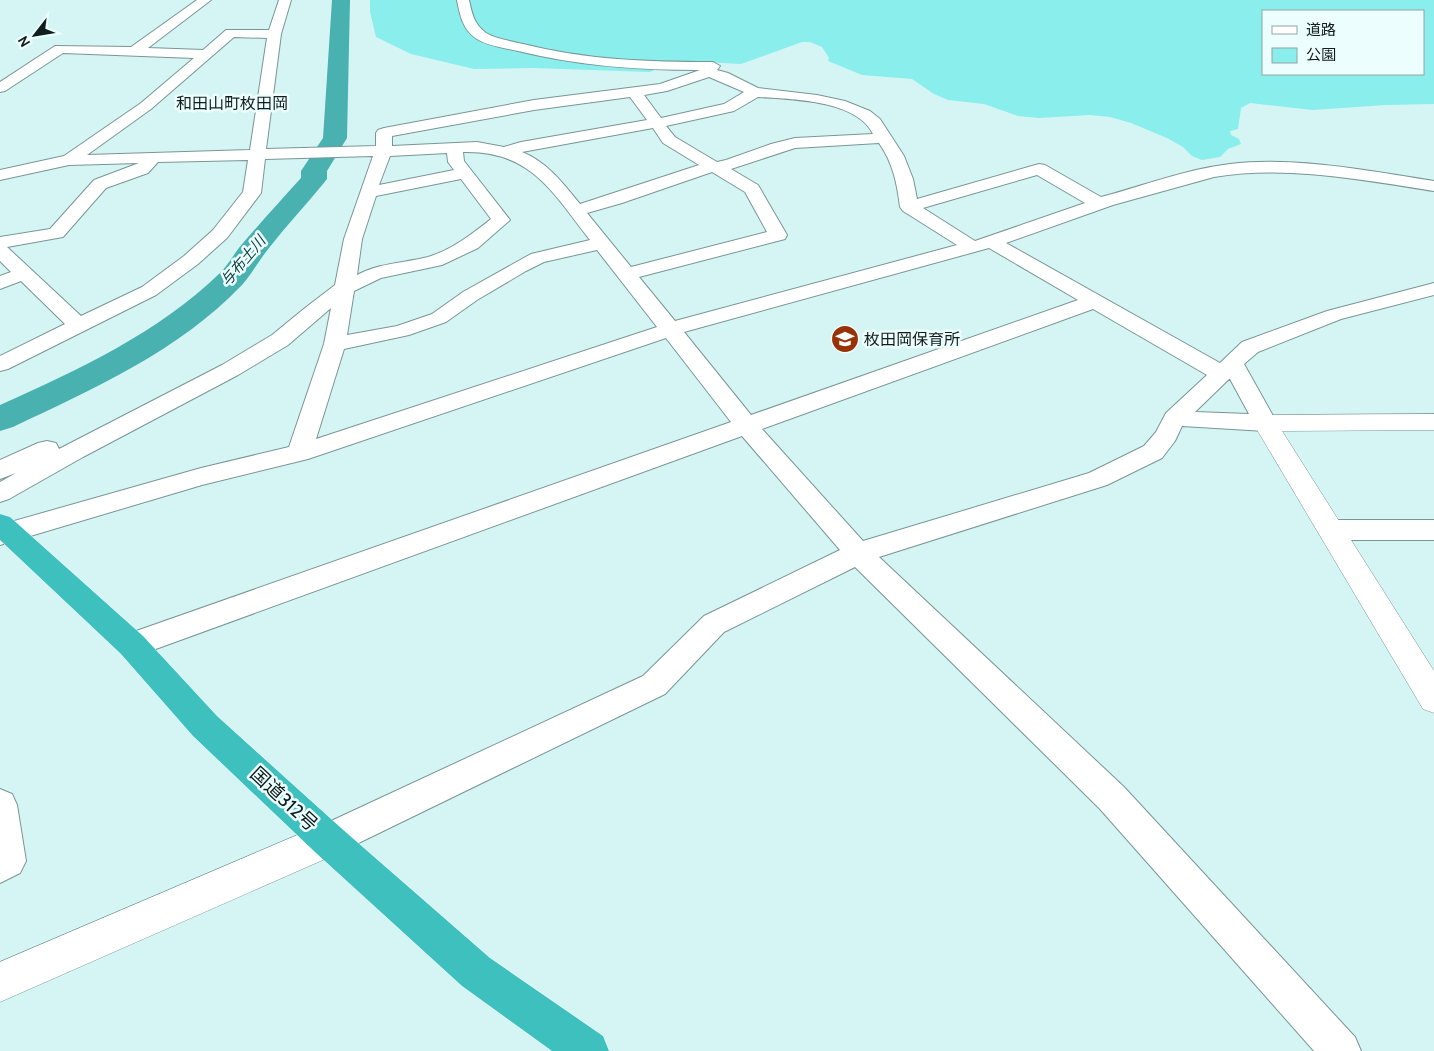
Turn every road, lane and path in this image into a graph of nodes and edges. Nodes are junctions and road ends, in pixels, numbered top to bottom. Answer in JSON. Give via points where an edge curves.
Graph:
{"nodes":[{"id":1,"x":205,"y":0,"type":"edge"},
{"id":2,"x":285,"y":0,"type":"edge"},
{"id":3,"x":463,"y":0,"type":"edge"},
{"id":4,"x":274,"y":34,"type":"junction"},
{"id":5,"x":135,"y":51,"type":"junction"},
{"id":6,"x":207,"y":54,"type":"junction"},
{"id":7,"x":708,"y":72,"type":"junction"},
{"id":8,"x":0,"y":88,"type":"edge"},
{"id":9,"x":634,"y":92,"type":"junction"},
{"id":10,"x":755,"y":92,"type":"junction"},
{"id":11,"x":657,"y":123,"type":"junction"},
{"id":12,"x":883,"y":138,"type":"junction"},
{"id":13,"x":454,"y":147,"type":"junction"},
{"id":14,"x":384,"y":151,"type":"junction"},
{"id":15,"x":504,"y":152,"type":"junction"},
{"id":16,"x":261,"y":155,"type":"junction"},
{"id":17,"x":155,"y":158,"type":"junction"},
{"id":18,"x":69,"y":160,"type":"junction"},
{"id":19,"x":0,"y":161,"type":"edge"},
{"id":20,"x":47,"y":163,"type":"junction"},
{"id":21,"x":717,"y":167,"type":"junction"},
{"id":22,"x":464,"y":173,"type":"junction"},
{"id":23,"x":0,"y":175,"type":"edge"},
{"id":24,"x":1434,"y":186,"type":"edge"},
{"id":25,"x":368,"y":192,"type":"junction"},
{"id":26,"x":1100,"y":204,"type":"junction"},
{"id":27,"x":909,"y":207,"type":"junction"},
{"id":28,"x":576,"y":210,"type":"junction"},
{"id":29,"x":0,"y":243,"type":"edge"},
{"id":30,"x":603,"y":243,"type":"junction"},
{"id":31,"x":982,"y":244,"type":"junction"},
{"id":32,"x":0,"y":251,"type":"edge"},
{"id":33,"x":24,"y":273,"type":"junction"},
{"id":34,"x":626,"y":274,"type":"junction"},
{"id":35,"x":0,"y":283,"type":"edge"},
{"id":36,"x":343,"y":289,"type":"junction"},
{"id":37,"x":1434,"y":289,"type":"edge"},
{"id":38,"x":1095,"y":301,"type":"junction"},
{"id":39,"x":79,"y":326,"type":"junction"},
{"id":40,"x":670,"y":330,"type":"junction"},
{"id":41,"x":335,"y":344,"type":"junction"},
{"id":42,"x":0,"y":364,"type":"edge"},
{"id":43,"x":1227,"y":368,"type":"junction"},
{"id":44,"x":0,"y":380,"type":"edge"},
{"id":45,"x":157,"y":408,"type":"junction"},
{"id":46,"x":1174,"y":418,"type":"junction"},
{"id":47,"x":1434,"y":422,"type":"edge"},
{"id":48,"x":1265,"y":423,"type":"junction"},
{"id":49,"x":746,"y":425,"type":"junction"},
{"id":50,"x":299,"y":453,"type":"junction"},
{"id":51,"x":0,"y":470,"type":"edge"},
{"id":52,"x":0,"y":493,"type":"edge"},
{"id":53,"x":3,"y":530,"type":"edge"},
{"id":54,"x":1331,"y":530,"type":"junction"},
{"id":55,"x":1434,"y":530,"type":"edge"},
{"id":56,"x":858,"y":553,"type":"junction"},
{"id":57,"x":132,"y":645,"type":"junction"},
{"id":58,"x":1434,"y":699,"type":"edge"},
{"id":59,"x":0,"y":805,"type":"edge"},
{"id":60,"x":328,"y":840,"type":"junction"},
{"id":61,"x":0,"y":866,"type":"edge"},
{"id":62,"x":0,"y":982,"type":"edge"},
{"id":63,"x":588,"y":1051,"type":"edge"},
{"id":64,"x":1341,"y":1051,"type":"edge"}],
"edges":[{"from":1,"to":5,"type":"street"},
{"from":2,"to":4,"type":"street"},
{"from":3,"to":7,"type":"street","via":[[467,21],[482,36],[503,43],[593,62],[713,66]]},
{"from":4,"to":6,"type":"street","via":[[231,33]]},
{"from":4,"to":16,"type":"street"},
{"from":5,"to":6,"type":"street"},
{"from":5,"to":8,"type":"street","via":[[60,49]]},
{"from":6,"to":18,"type":"street","via":[[146,106]]},
{"from":7,"to":9,"type":"street","via":[[662,88]]},
{"from":7,"to":10,"type":"street"},
{"from":9,"to":11,"type":"street"},
{"from":9,"to":14,"type":"street","via":[[534,105],[384,133]]},
{"from":10,"to":11,"type":"street","via":[[729,108]]},
{"from":10,"to":12,"type":"street","via":[[795,95],[840,104],[865,114],[875,122]]},
{"from":11,"to":15,"type":"street","via":[[521,146]]},
{"from":11,"to":21,"type":"street","via":[[669,140]]},
{"from":12,"to":21,"type":"street","via":[[795,143]]},
{"from":12,"to":27,"type":"street","via":[[896,156],[905,179]]},
{"from":13,"to":14,"type":"street"},
{"from":13,"to":15,"type":"street","via":[[477,146]]},
{"from":13,"to":22,"type":"street","via":[[456,162]]},
{"from":14,"to":16,"type":"street"},
{"from":14,"to":25,"type":"street"},
{"from":15,"to":28,"type":"street","via":[[536,166]]},
{"from":16,"to":17,"type":"street"},
{"from":16,"to":39,"type":"street","via":[[252,193],[220,234],[149,291]]},
{"from":17,"to":18,"type":"street"},
{"from":17,"to":29,"type":"street","via":[[142,170],[100,184],[56,233]]},
{"from":18,"to":20,"type":"street"},
{"from":19,"to":20,"type":"street"},
{"from":20,"to":23,"type":"street"},
{"from":21,"to":28,"type":"street"},
{"from":21,"to":34,"type":"street","via":[[752,189],[778,236]]},
{"from":22,"to":25,"type":"street"},
{"from":22,"to":36,"type":"street","via":[[501,220],[471,244],[435,261],[374,273]]},
{"from":24,"to":26,"type":"street","via":[[1338,172],[1245,167],[1212,172]]},
{"from":25,"to":36,"type":"street","via":[[353,238]]},
{"from":26,"to":27,"type":"street","via":[[1039,169]]},
{"from":26,"to":31,"type":"street"},
{"from":27,"to":31,"type":"street"},
{"from":28,"to":30,"type":"street"},
{"from":30,"to":34,"type":"street"},
{"from":30,"to":41,"type":"street","via":[[538,258],[439,318],[402,331]]},
{"from":31,"to":38,"type":"street"},
{"from":31,"to":40,"type":"street"},
{"from":32,"to":33,"type":"street"},
{"from":33,"to":35,"type":"street"},
{"from":33,"to":39,"type":"street"},
{"from":34,"to":40,"type":"street"},
{"from":36,"to":41,"type":"street"},
{"from":36,"to":45,"type":"street","via":[[280,340]]},
{"from":37,"to":43,"type":"street","via":[[1311,323],[1250,347]]},
{"from":38,"to":43,"type":"street"},
{"from":38,"to":49,"type":"street"},
{"from":39,"to":42,"type":"street"},
{"from":39,"to":44,"type":"street","via":[[61,346]]},
{"from":40,"to":49,"type":"street"},
{"from":40,"to":50,"type":"street"},
{"from":41,"to":50,"type":"street"},
{"from":43,"to":46,"type":"street"},
{"from":43,"to":48,"type":"street"},
{"from":45,"to":51,"type":"street","via":[[91,430]]},
{"from":45,"to":52,"type":"street"},
{"from":46,"to":48,"type":"street"},
{"from":46,"to":56,"type":"street","via":[[1167,436],[1153,452],[1098,479]]},
{"from":47,"to":48,"type":"street"},
{"from":48,"to":54,"type":"street"},
{"from":49,"to":56,"type":"street"},
{"from":49,"to":57,"type":"street"},
{"from":50,"to":53,"type":"street"},
{"from":53,"to":57,"type":"highway","name":"国道312号"},
{"from":54,"to":55,"type":"street"},
{"from":54,"to":58,"type":"street"},
{"from":56,"to":60,"type":"street","via":[[714,624],[654,685]]},
{"from":56,"to":64,"type":"street","via":[[1112,798]]},
{"from":57,"to":60,"type":"highway","name":"国道312号","via":[[206,726]]},
{"from":59,"to":61,"type":"street","via":[[8,861]]},
{"from":60,"to":62,"type":"street"},
{"from":60,"to":63,"type":"highway","name":"国道312号","via":[[476,972]]}]}
